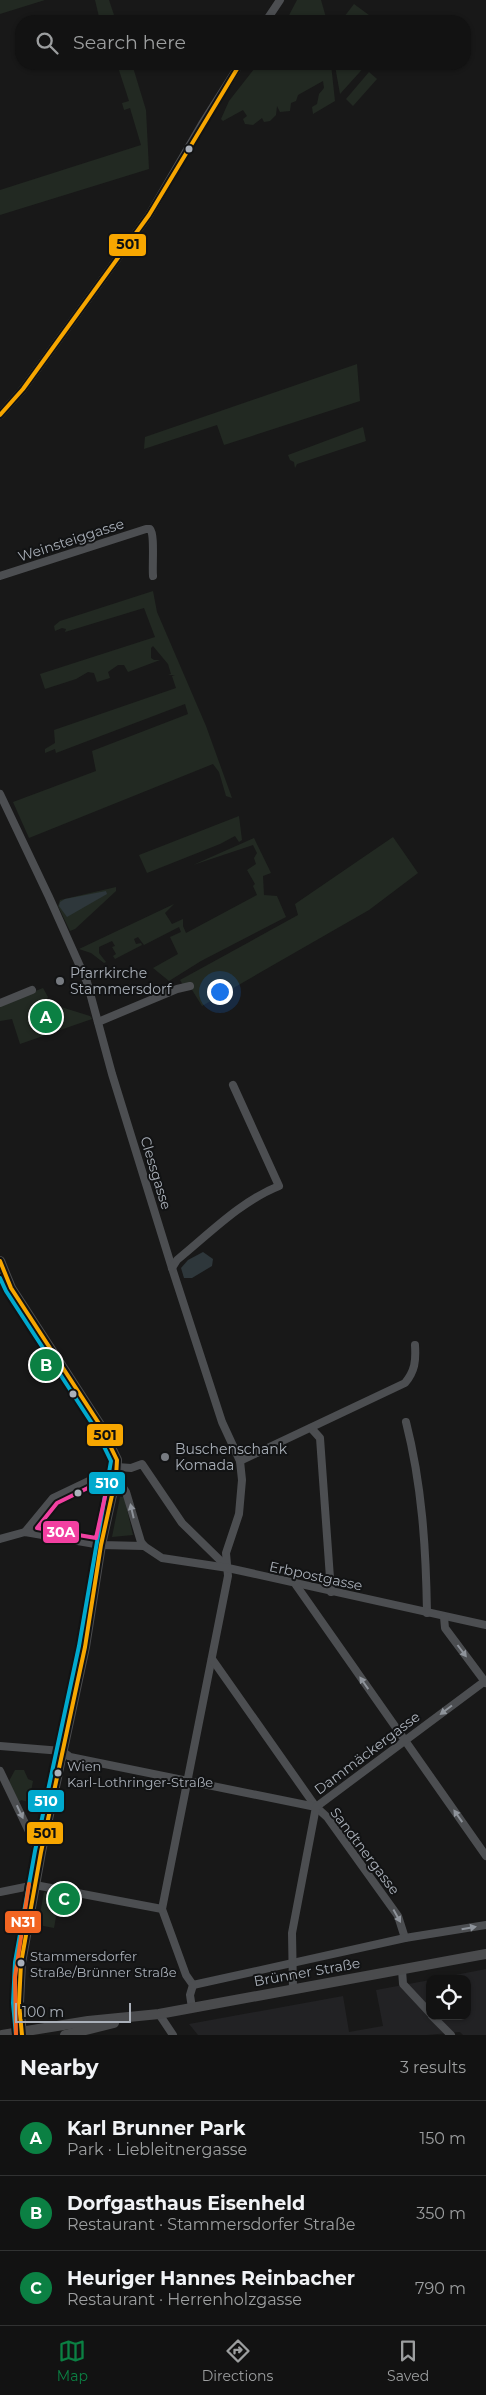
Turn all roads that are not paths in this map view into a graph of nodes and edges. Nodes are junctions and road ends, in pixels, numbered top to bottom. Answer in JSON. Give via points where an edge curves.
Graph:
{"nodes":[{"id":1,"x":280,"y":0,"type":"edge"},
{"id":2,"x":270,"y":15,"type":"edge"},
{"id":3,"x":236,"y":70,"type":"edge"},
{"id":4,"x":0,"y":415,"type":"edge"},
{"id":5,"x":0,"y":576,"type":"edge"},
{"id":6,"x":153,"y":576,"type":"dead end"},
{"id":7,"x":0,"y":794,"type":"edge"},
{"id":8,"x":190,"y":986,"type":"dead end"},
{"id":9,"x":32,"y":990,"type":"dead end"},
{"id":10,"x":0,"y":1003,"type":"edge"},
{"id":11,"x":98,"y":1022,"type":"junction"},
{"id":12,"x":233,"y":1085,"type":"dead end"},
{"id":13,"x":0,"y":1261,"type":"edge"},
{"id":14,"x":172,"y":1268,"type":"junction"},
{"id":15,"x":415,"y":1345,"type":"dead end"},
{"id":16,"x":406,"y":1422,"type":"dead end"},
{"id":17,"x":311,"y":1428,"type":"junction"},
{"id":18,"x":240,"y":1461,"type":"junction"},
{"id":19,"x":116,"y":1472,"type":"junction"},
{"id":20,"x":25,"y":1532,"type":"junction"},
{"id":21,"x":0,"y":1539,"type":"edge"},
{"id":22,"x":100,"y":1545,"type":"junction"},
{"id":23,"x":144,"y":1546,"type":"junction"},
{"id":24,"x":228,"y":1568,"type":"junction"},
{"id":25,"x":296,"y":1585,"type":"junction"},
{"id":26,"x":331,"y":1592,"type":"junction"},
{"id":27,"x":427,"y":1613,"type":"junction"},
{"id":28,"x":444,"y":1617,"type":"junction"},
{"id":29,"x":486,"y":1625,"type":"edge"},
{"id":30,"x":212,"y":1659,"type":"junction"},
{"id":31,"x":485,"y":1682,"type":"edge"},
{"id":32,"x":404,"y":1741,"type":"junction"},
{"id":33,"x":0,"y":1746,"type":"edge"},
{"id":34,"x":62,"y":1751,"type":"junction"},
{"id":35,"x":0,"y":1770,"type":"edge"},
{"id":36,"x":188,"y":1781,"type":"junction"},
{"id":37,"x":316,"y":1807,"type":"junction"},
{"id":38,"x":41,"y":1852,"type":"junction"},
{"id":39,"x":486,"y":1856,"type":"edge"},
{"id":40,"x":35,"y":1885,"type":"junction"},
{"id":41,"x":0,"y":1892,"type":"edge"},
{"id":42,"x":162,"y":1909,"type":"junction"},
{"id":43,"x":486,"y":1925,"type":"edge"},
{"id":44,"x":405,"y":1938,"type":"junction"},
{"id":45,"x":486,"y":1954,"type":"edge"},
{"id":46,"x":291,"y":1963,"type":"junction"},
{"id":47,"x":402,"y":1970,"type":"junction"},
{"id":48,"x":193,"y":1985,"type":"junction"},
{"id":49,"x":293,"y":1989,"type":"junction"},
{"id":50,"x":192,"y":2008,"type":"junction"},
{"id":51,"x":426,"y":2010,"type":"edge"},
{"id":52,"x":159,"y":2014,"type":"junction"},
{"id":53,"x":132,"y":2018,"type":"junction"},
{"id":54,"x":435,"y":2020,"type":"edge"},
{"id":55,"x":22,"y":2033,"type":"edge"},
{"id":56,"x":446,"y":2033,"type":"edge"},
{"id":57,"x":2,"y":2035,"type":"edge"},
{"id":58,"x":67,"y":2035,"type":"edge"},
{"id":59,"x":173,"y":2035,"type":"edge"}],
"edges":[{"from":1,"to":2,"type":"street"},
{"from":3,"to":4,"type":"street","via":[[138,231],[23,389]]},
{"from":5,"to":6,"type":"street","name":"Weinsteiggasse","via":[[119,536],[150,529],[153,533]]},
{"from":7,"to":11,"type":"street","name":"Clessgasse","via":[[76,956]]},
{"from":8,"to":11,"type":"street"},
{"from":9,"to":10,"type":"street"},
{"from":11,"to":14,"type":"street","name":"Clessgasse"},
{"from":12,"to":14,"type":"street","via":[[279,1186],[243,1207],[177,1260]]},
{"from":13,"to":19,"type":"main road","via":[[11,1288],[100,1425],[117,1460]]},
{"from":14,"to":18,"type":"street","name":"Clessgasse","via":[[222,1422]]},
{"from":15,"to":17,"type":"street","via":[[416,1363],[405,1384]]},
{"from":16,"to":27,"type":"street","via":[[417,1464],[422,1502]]},
{"from":17,"to":18,"type":"street"},
{"from":17,"to":26,"type":"street","via":[[320,1438]]},
{"from":18,"to":24,"type":"street","name":"Clessgasse","via":[[239,1514],[226,1553]]},
{"from":19,"to":20,"type":"street","via":[[96,1477],[53,1498]]},
{"from":19,"to":22,"type":"main road"},
{"from":23,"to":19,"type":"street","one_way":true},
{"from":19,"to":24,"type":"street","via":[[142,1464],[182,1523]]},
{"from":20,"to":21,"type":"street"},
{"from":20,"to":22,"type":"street"},
{"from":22,"to":23,"type":"street"},
{"from":22,"to":34,"type":"main road","via":[[85,1647]]},
{"from":23,"to":24,"type":"street","name":"Erbpostgasse","via":[[162,1558]]},
{"from":24,"to":25,"type":"street","name":"Erbpostgasse"},
{"from":24,"to":30,"type":"street","name":"Clessgasse"},
{"from":25,"to":26,"type":"street","name":"Erbpostgasse"},
{"from":32,"to":25,"type":"street","one_way":true},
{"from":26,"to":27,"type":"street","name":"Erbpostgasse"},
{"from":27,"to":28,"type":"street","name":"Erbpostgasse"},
{"from":28,"to":29,"type":"street","name":"Erbpostgasse"},
{"from":28,"to":31,"type":"street","one_way":true,"via":[[445,1628]]},
{"from":30,"to":36,"type":"street","name":"Clessgasse"},
{"from":30,"to":37,"type":"street","name":"Sandtnergasse"},
{"from":31,"to":32,"type":"street","name":"Dammäckergasse","one_way":true},
{"from":32,"to":37,"type":"street","name":"Dammäckergasse"},
{"from":39,"to":32,"type":"street","one_way":true},
{"from":33,"to":34,"type":"street"},
{"from":34,"to":36,"type":"street","via":[[70,1757]]},
{"from":34,"to":38,"type":"main road"},
{"from":35,"to":38,"type":"street","one_way":true},
{"from":36,"to":37,"type":"street"},
{"from":36,"to":42,"type":"street","name":"Clessgasse"},
{"from":37,"to":44,"type":"street","name":"Sandtnergasse","one_way":true,"via":[[327,1816],[398,1916]]},
{"from":37,"to":46,"type":"street","name":"Dammäckergasse","via":[[292,1933]]},
{"from":38,"to":40,"type":"main road"},
{"from":40,"to":41,"type":"street"},
{"from":40,"to":42,"type":"street"},
{"from":40,"to":55,"type":"main road","via":[[21,1963],[19,2003]]},
{"from":42,"to":48,"type":"street"},
{"from":44,"to":43,"type":"street","name":"Brünner Straße","one_way":true},
{"from":44,"to":46,"type":"street","name":"Brünner Straße"},
{"from":45,"to":47,"type":"main road","name":"Brünner Straße"},
{"from":46,"to":48,"type":"street","name":"Brünner Straße"},
{"from":46,"to":49,"type":"street","name":"Dammäckergasse"},
{"from":47,"to":49,"type":"main road","name":"Brünner Straße"},
{"from":47,"to":51,"type":"street","via":[[403,1984]]},
{"from":48,"to":50,"type":"street","via":[[190,1995]]},
{"from":49,"to":50,"type":"main road","name":"Brünner Straße"},
{"from":50,"to":52,"type":"main road","name":"Brünner Straße"},
{"from":52,"to":53,"type":"main road","name":"Brünner Straße"},
{"from":52,"to":59,"type":"street"},
{"from":53,"to":55,"type":"main road","name":"Brünner Straße","via":[[88,2021]]},
{"from":53,"to":58,"type":"main road","name":"Brünner Straße"},
{"from":54,"to":56,"type":"street"},
{"from":55,"to":57,"type":"main road","name":"Brünner Straße"}]}
